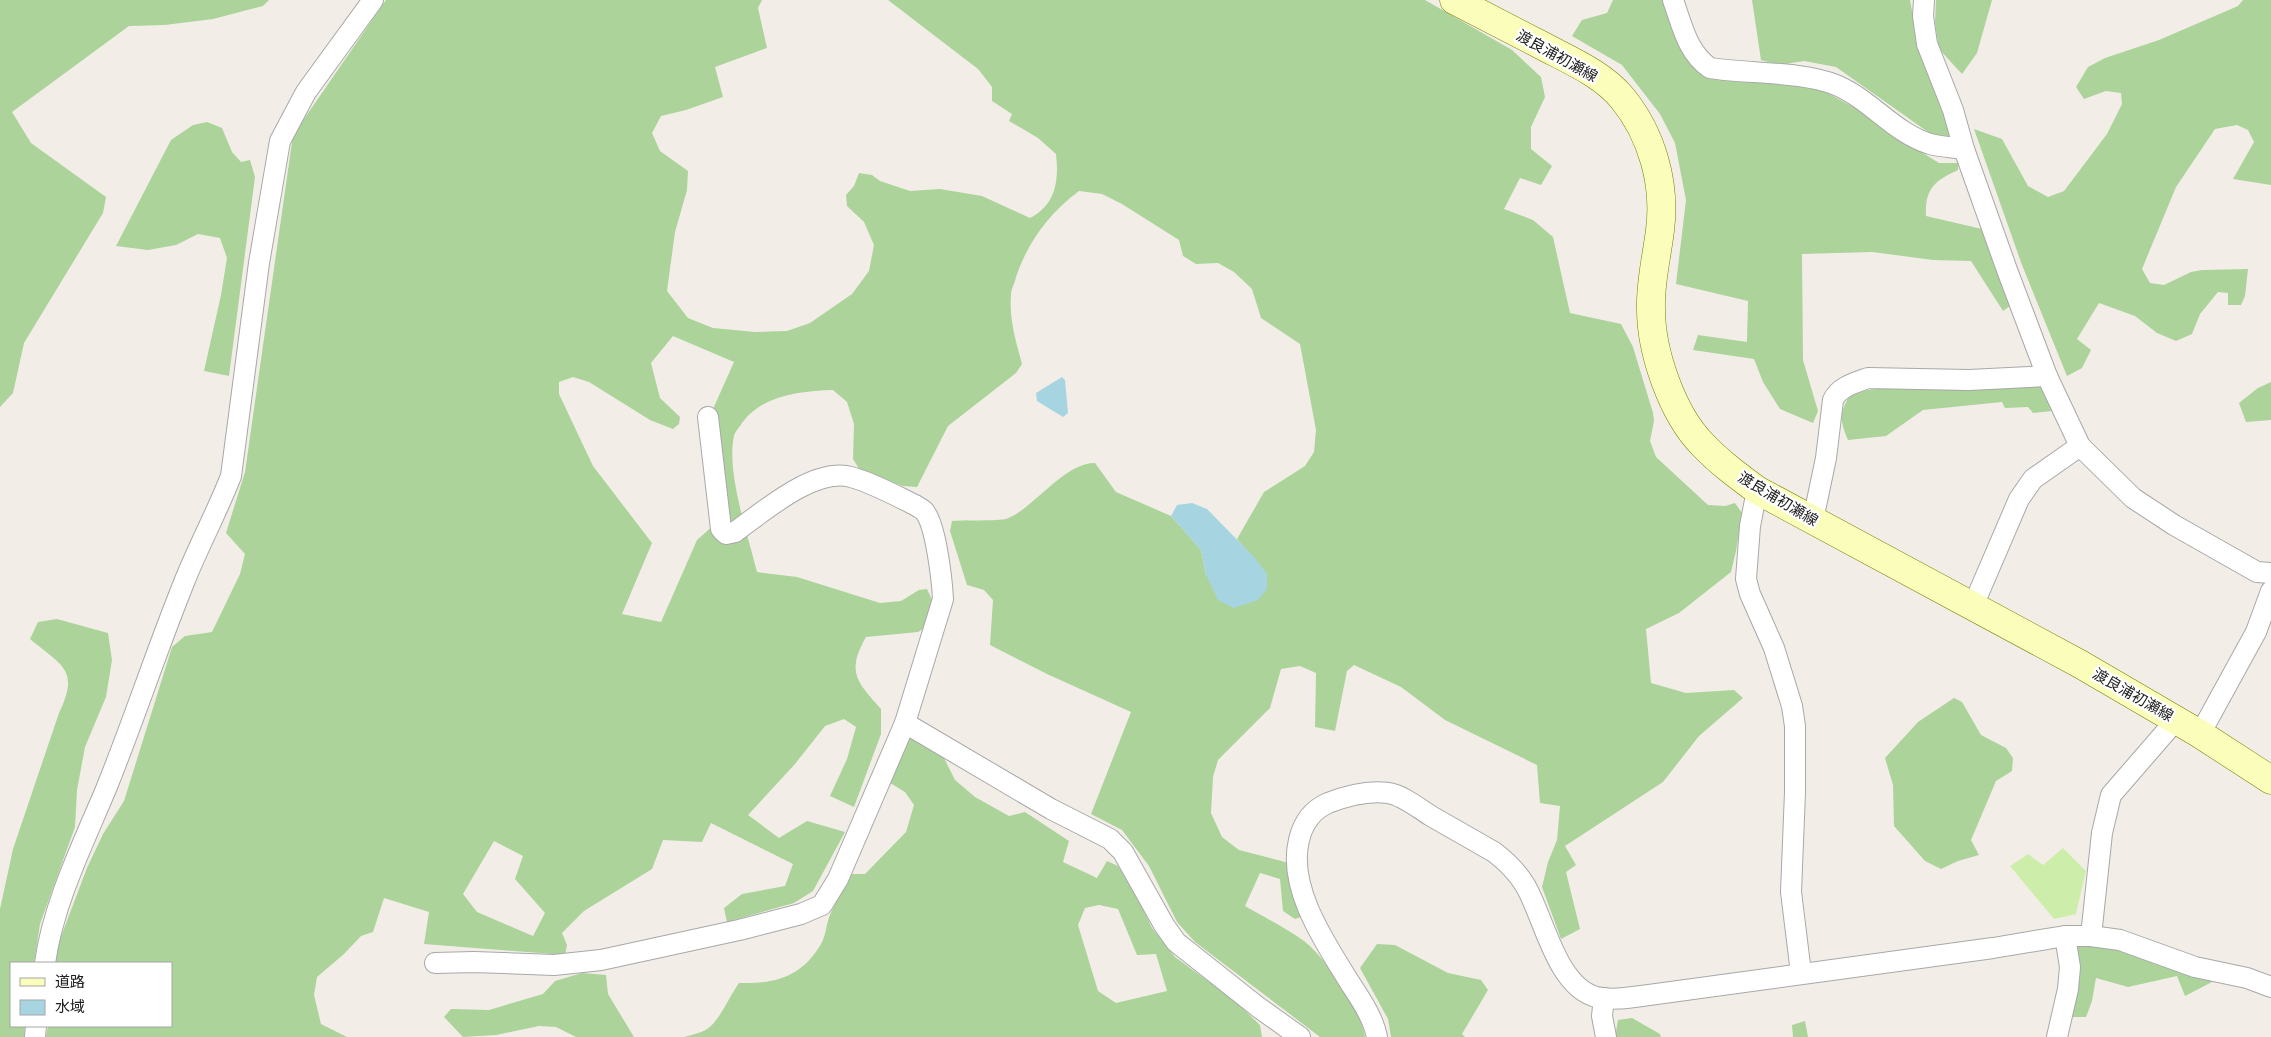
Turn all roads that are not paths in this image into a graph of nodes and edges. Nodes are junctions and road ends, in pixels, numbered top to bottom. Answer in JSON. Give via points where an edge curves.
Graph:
{"nodes":[{"id":1,"x":373,"y":0,"type":"edge"},
{"id":2,"x":1454,"y":0,"type":"edge"},
{"id":3,"x":1673,"y":0,"type":"edge"},
{"id":4,"x":1924,"y":0,"type":"edge"},
{"id":5,"x":1964,"y":149,"type":"junction"},
{"id":6,"x":2048,"y":376,"type":"junction"},
{"id":7,"x":708,"y":417,"type":"dead end"},
{"id":8,"x":2080,"y":446,"type":"junction"},
{"id":9,"x":1757,"y":490,"type":"junction"},
{"id":10,"x":1813,"y":520,"type":"junction"},
{"id":11,"x":2271,"y":574,"type":"edge"},
{"id":12,"x":2271,"y":591,"type":"edge"},
{"id":13,"x":1973,"y":606,"type":"junction"},
{"id":14,"x":2176,"y":720,"type":"junction"},
{"id":15,"x":905,"y":723,"type":"junction"},
{"id":16,"x":2200,"y":734,"type":"junction"},
{"id":17,"x":2271,"y":780,"type":"edge"},
{"id":18,"x":2065,"y":936,"type":"junction"},
{"id":19,"x":2091,"y":936,"type":"junction"},
{"id":20,"x":45,"y":962,"type":"edge"},
{"id":21,"x":435,"y":963,"type":"dead end"},
{"id":22,"x":1801,"y":973,"type":"junction"},
{"id":23,"x":2271,"y":987,"type":"edge"},
{"id":24,"x":1604,"y":998,"type":"junction"},
{"id":25,"x":1300,"y":1037,"type":"edge"},
{"id":26,"x":1377,"y":1037,"type":"edge"},
{"id":27,"x":1606,"y":1037,"type":"edge"},
{"id":28,"x":2057,"y":1037,"type":"edge"}],
"edges":[{"from":1,"to":20,"type":"street","via":[[306,92],[280,141],[259,263],[231,476],[190,566],[106,787],[78,851],[54,923]]},
{"from":2,"to":9,"type":"main road","name":"渡良浦初瀬線","via":[[1600,78],[1622,98],[1637,120],[1650,144],[1660,192],[1660,228],[1651,310],[1653,337],[1663,372],[1680,414],[1700,443]]},
{"from":3,"to":5,"type":"street","via":[[1687,40],[1698,60],[1710,68],[1803,77],[1835,85],[1867,102],[1891,122],[1929,144]]},
{"from":4,"to":5,"type":"street","via":[[1927,44],[1953,110]]},
{"from":5,"to":6,"type":"street"},
{"from":6,"to":8,"type":"street"},
{"from":6,"to":10,"type":"street","via":[[1969,380],[1868,378],[1836,392]]},
{"from":7,"to":15,"type":"street","via":[[721,529],[726,534],[735,532],[785,496],[833,476],[849,476],[924,511],[936,550],[943,599]]},
{"from":8,"to":11,"type":"street","via":[[2134,498],[2174,525],[2257,572]]},
{"from":8,"to":13,"type":"street","via":[[2033,479],[2019,498]]},
{"from":9,"to":10,"type":"main road","name":"渡良浦初瀬線"},
{"from":9,"to":22,"type":"street","via":[[1750,526],[1746,579],[1774,648],[1795,726],[1796,792],[1791,892]]},
{"from":10,"to":13,"type":"main road","name":"渡良浦初瀬線"},
{"from":12,"to":16,"type":"street","via":[[2256,632]]},
{"from":13,"to":14,"type":"main road","name":"渡良浦初瀬線"},
{"from":14,"to":16,"type":"main road","name":"渡良浦初瀬線"},
{"from":14,"to":19,"type":"street","via":[[2111,795],[2102,833]]},
{"from":15,"to":21,"type":"street","via":[[838,879],[822,905],[801,914],[739,930],[601,960],[554,965]]},
{"from":15,"to":25,"type":"street","via":[[1051,809],[1110,839],[1122,852],[1176,942],[1258,1008]]},
{"from":16,"to":17,"type":"main road","name":"渡良浦初瀬線"},
{"from":18,"to":19,"type":"street"},
{"from":18,"to":22,"type":"street"},
{"from":18,"to":28,"type":"street","via":[[2070,967]]},
{"from":19,"to":23,"type":"street","via":[[2120,940]]},
{"from":22,"to":24,"type":"street","via":[[1649,995]]},
{"from":24,"to":26,"type":"street","via":[[1584,991],[1566,973],[1526,886],[1506,861],[1397,796],[1361,794],[1319,807],[1306,820],[1298,845],[1297,872],[1316,924],[1368,1012]]},
{"from":24,"to":27,"type":"street","via":[[1602,1016]]}]}
